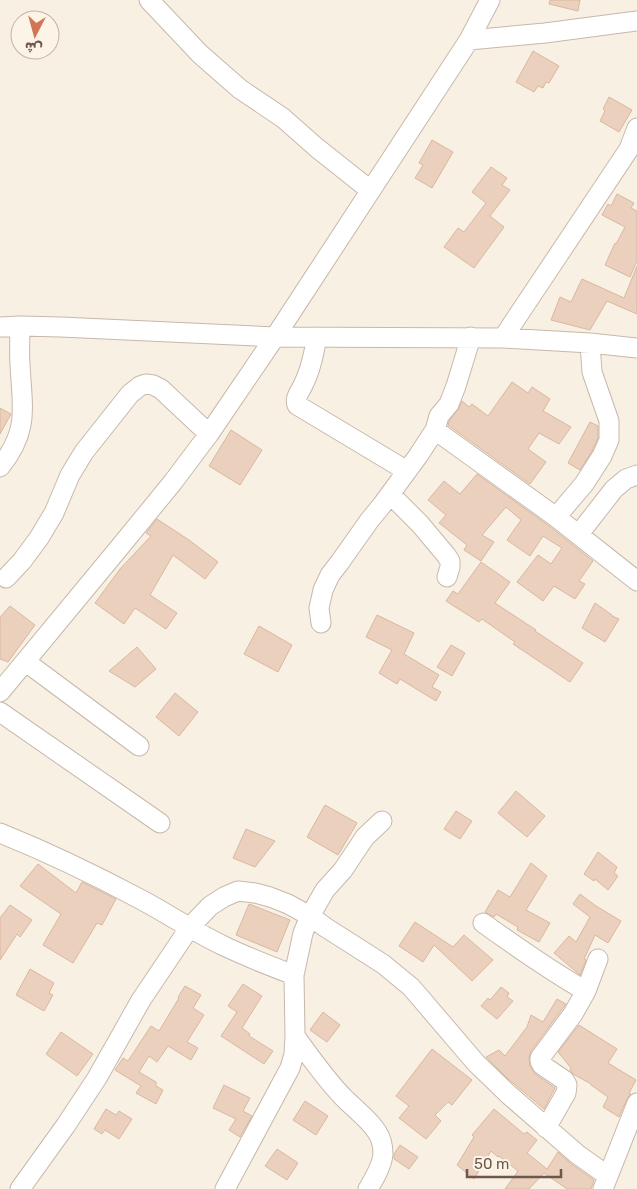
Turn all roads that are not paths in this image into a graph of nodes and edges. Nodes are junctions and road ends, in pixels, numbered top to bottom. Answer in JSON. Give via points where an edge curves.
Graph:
{"nodes":[{"id":1,"x":149,"y":0,"type":"edge"},
{"id":2,"x":490,"y":0,"type":"edge"},
{"id":3,"x":637,"y":21,"type":"edge"},
{"id":4,"x":469,"y":40,"type":"junction"},
{"id":5,"x":637,"y":128,"type":"edge"},
{"id":6,"x":370,"y":190,"type":"junction"},
{"id":7,"x":20,"y":326,"type":"junction"},
{"id":8,"x":0,"y":327,"type":"edge"},
{"id":9,"x":275,"y":337,"type":"junction"},
{"id":10,"x":317,"y":337,"type":"junction"},
{"id":11,"x":471,"y":337,"type":"junction"},
{"id":12,"x":503,"y":338,"type":"junction"},
{"id":13,"x":590,"y":343,"type":"junction"},
{"id":14,"x":637,"y":348,"type":"edge"},
{"id":15,"x":435,"y":430,"type":"junction"},
{"id":16,"x":209,"y":434,"type":"junction"},
{"id":17,"x":0,"y":467,"type":"edge"},
{"id":18,"x":407,"y":471,"type":"junction"},
{"id":19,"x":637,"y":475,"type":"edge"},
{"id":20,"x":390,"y":494,"type":"junction"},
{"id":21,"x":556,"y":517,"type":"junction"},
{"id":22,"x":579,"y":534,"type":"junction"},
{"id":23,"x":447,"y":577,"type":"dead end"},
{"id":24,"x":6,"y":578,"type":"dead end"},
{"id":25,"x":637,"y":581,"type":"edge"},
{"id":26,"x":321,"y":623,"type":"dead end"},
{"id":27,"x":26,"y":662,"type":"junction"},
{"id":28,"x":0,"y":692,"type":"edge"},
{"id":29,"x":0,"y":712,"type":"edge"},
{"id":30,"x":139,"y":746,"type":"dead end"},
{"id":31,"x":382,"y":821,"type":"dead end"},
{"id":32,"x":160,"y":823,"type":"dead end"},
{"id":33,"x":0,"y":833,"type":"edge"},
{"id":34,"x":310,"y":916,"type":"junction"},
{"id":35,"x":483,"y":923,"type":"dead end"},
{"id":36,"x":190,"y":927,"type":"junction"},
{"id":37,"x":598,"y":959,"type":"dead end"},
{"id":38,"x":294,"y":975,"type":"junction"},
{"id":39,"x":586,"y":991,"type":"junction"},
{"id":40,"x":295,"y":1036,"type":"junction"},
{"id":41,"x":637,"y":1104,"type":"edge"},
{"id":42,"x":546,"y":1128,"type":"junction"},
{"id":43,"x":606,"y":1182,"type":"edge"},
{"id":44,"x":20,"y":1189,"type":"edge"},
{"id":45,"x":225,"y":1189,"type":"edge"},
{"id":46,"x":368,"y":1189,"type":"edge"}],
"edges":[{"from":1,"to":6,"type":"street","via":[[200,54],[240,90],[283,118]]},
{"from":2,"to":4,"type":"street"},
{"from":3,"to":4,"type":"street"},
{"from":4,"to":6,"type":"street"},
{"from":5,"to":12,"type":"street","via":[[629,149]]},
{"from":6,"to":9,"type":"street"},
{"from":7,"to":8,"type":"street"},
{"from":7,"to":9,"type":"street"},
{"from":7,"to":17,"type":"street","via":[[23,417],[19,437]]},
{"from":9,"to":10,"type":"street"},
{"from":9,"to":16,"type":"street"},
{"from":10,"to":11,"type":"street"},
{"from":10,"to":18,"type":"street","via":[[311,365],[295,403]]},
{"from":11,"to":12,"type":"street"},
{"from":11,"to":15,"type":"street","via":[[456,386]]},
{"from":12,"to":13,"type":"street"},
{"from":13,"to":14,"type":"street"},
{"from":13,"to":21,"type":"street","via":[[592,372],[608,421],[609,440],[584,484]]},
{"from":15,"to":18,"type":"street"},
{"from":15,"to":21,"type":"street"},
{"from":16,"to":24,"type":"street","via":[[160,389],[146,384],[135,390],[84,452],[39,538]]},
{"from":16,"to":27,"type":"street"},
{"from":18,"to":20,"type":"street"},
{"from":19,"to":22,"type":"street","via":[[614,489]]},
{"from":20,"to":23,"type":"street","via":[[446,555],[450,561]]},
{"from":20,"to":26,"type":"street","via":[[330,575],[322,590]]},
{"from":21,"to":22,"type":"street"},
{"from":22,"to":25,"type":"street"},
{"from":27,"to":28,"type":"street"},
{"from":27,"to":30,"type":"street"},
{"from":29,"to":32,"type":"street"},
{"from":31,"to":34,"type":"street","via":[[365,837],[325,890]]},
{"from":33,"to":36,"type":"street","via":[[88,872]]},
{"from":34,"to":36,"type":"street","via":[[270,897],[238,892],[210,906]]},
{"from":34,"to":38,"type":"street"},
{"from":34,"to":42,"type":"street","via":[[383,964],[411,987],[476,1062]]},
{"from":35,"to":39,"type":"street"},
{"from":36,"to":38,"type":"street","via":[[255,961]]},
{"from":36,"to":44,"type":"street","via":[[140,1000],[97,1078]]},
{"from":37,"to":39,"type":"street"},
{"from":38,"to":40,"type":"street"},
{"from":39,"to":42,"type":"street","via":[[540,1058],[542,1065],[567,1085],[566,1093]]},
{"from":40,"to":45,"type":"street","via":[[290,1068]]},
{"from":40,"to":46,"type":"street","via":[[327,1078],[378,1134],[383,1154]]},
{"from":41,"to":43,"type":"street"},
{"from":42,"to":43,"type":"street"}]}
